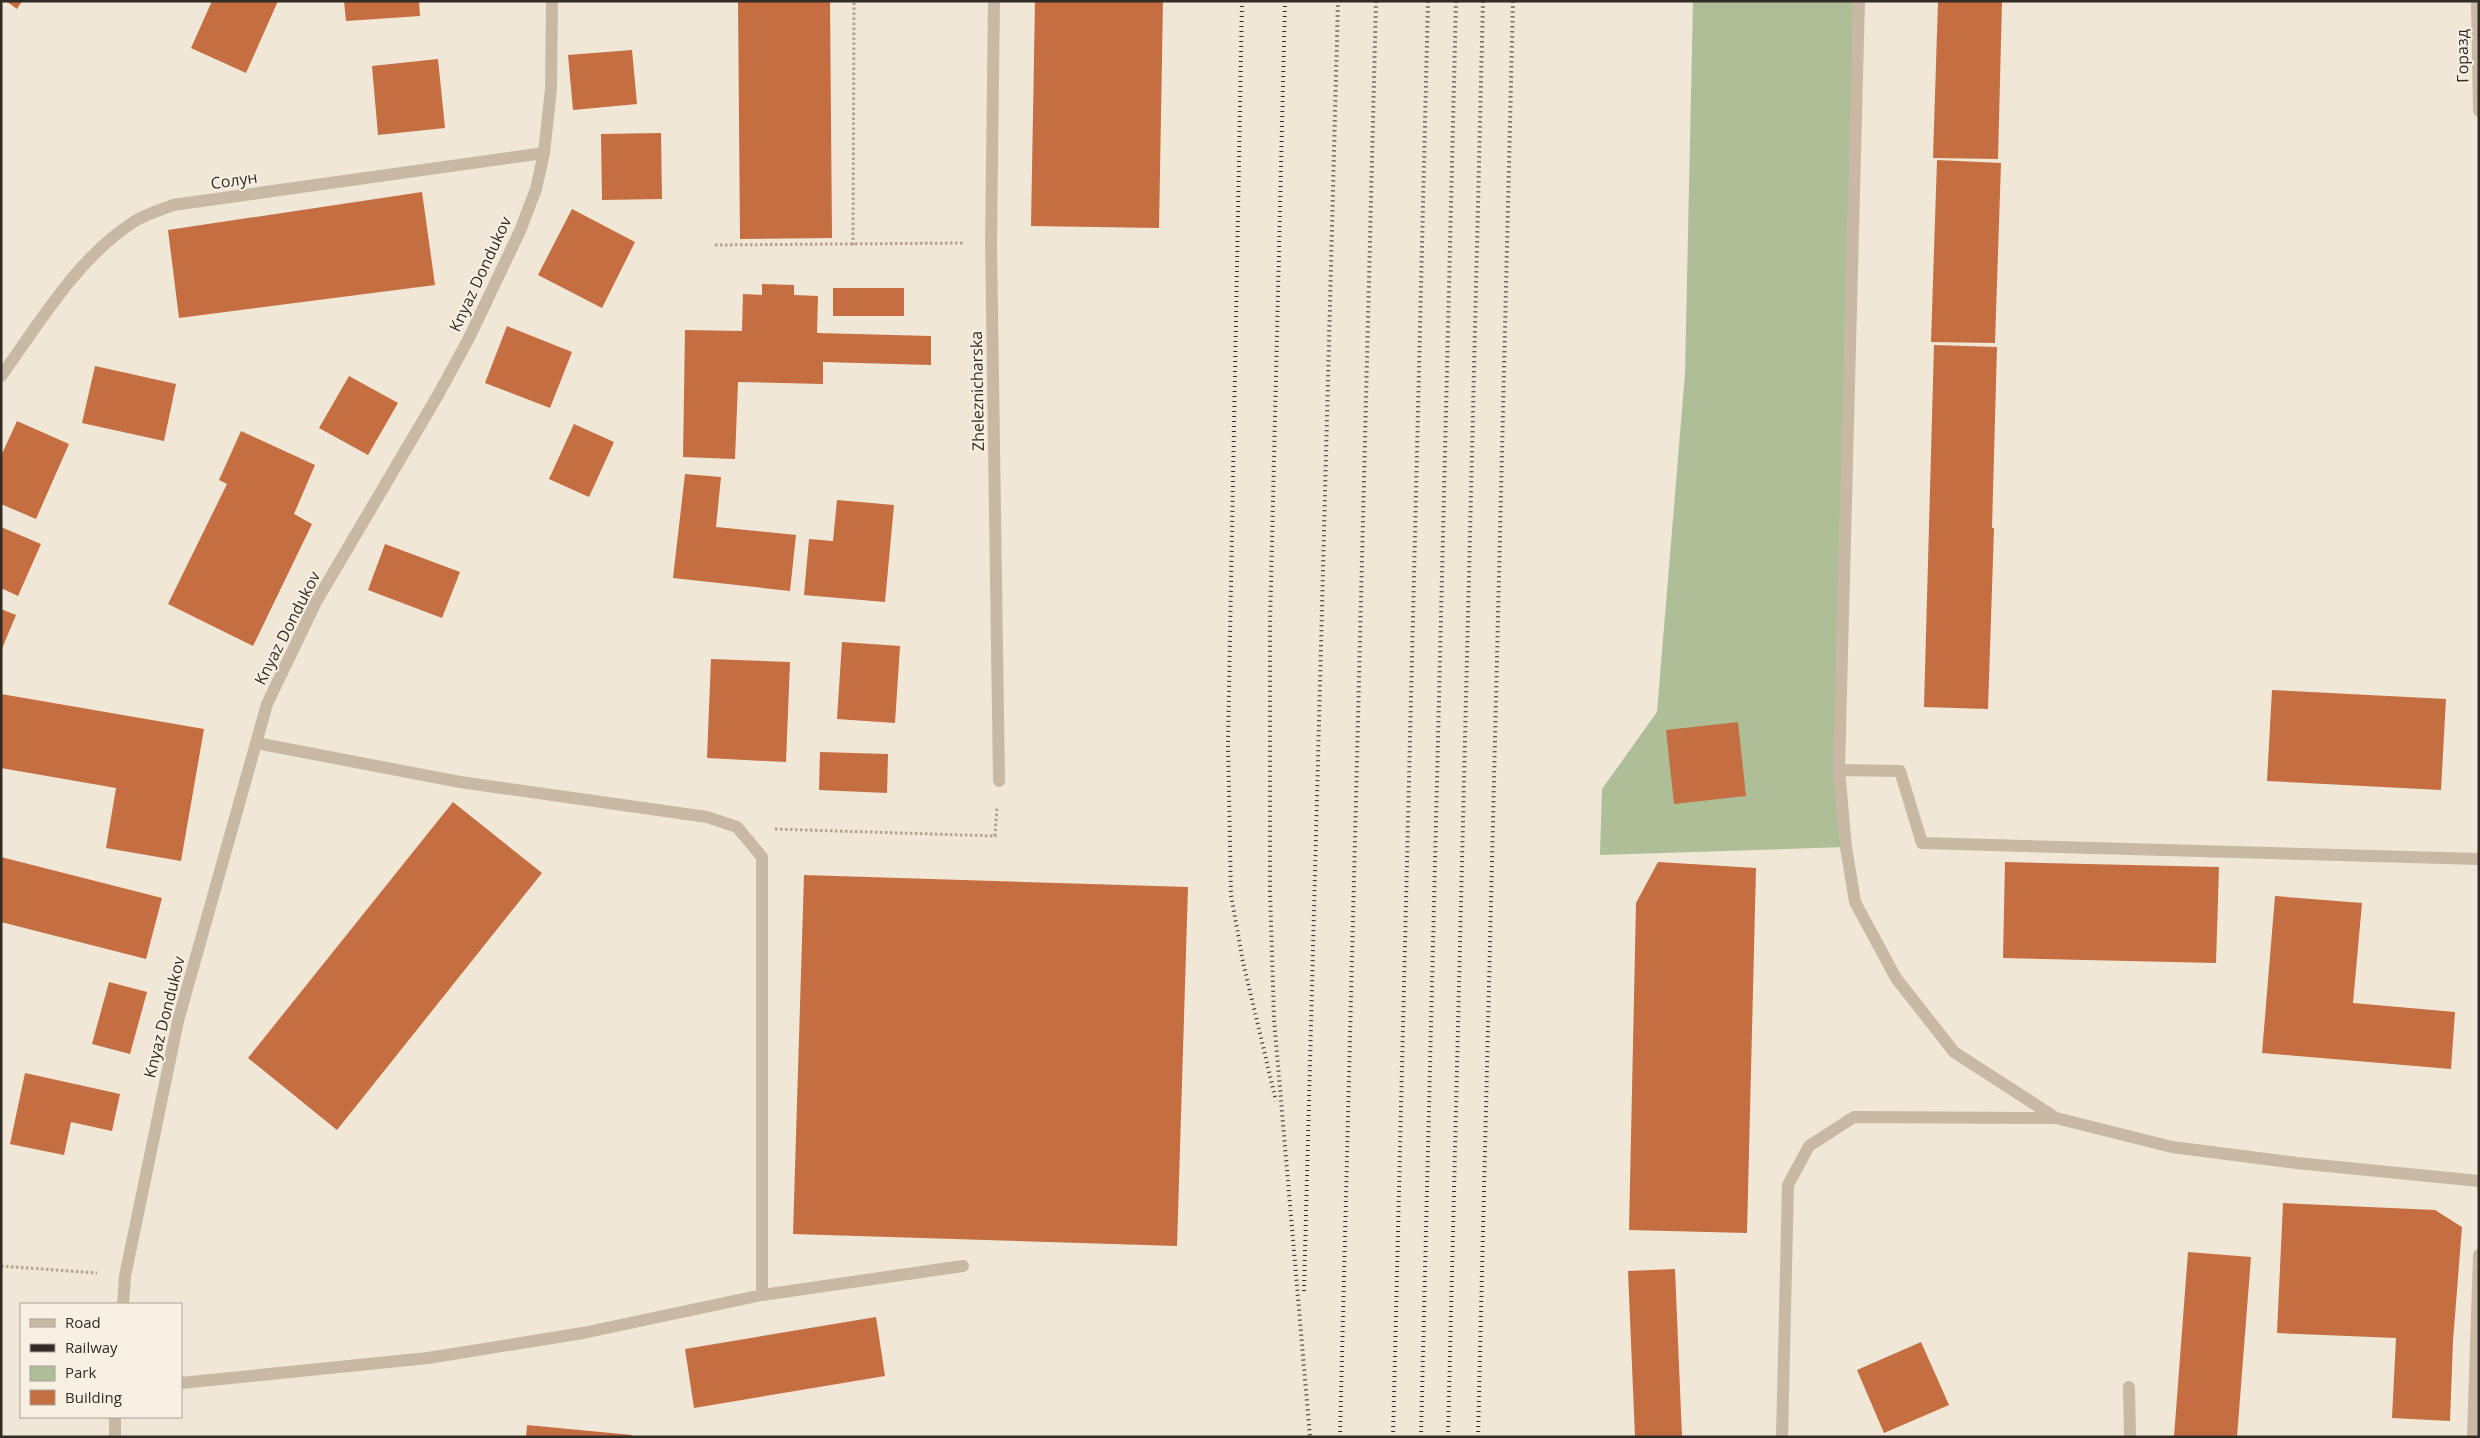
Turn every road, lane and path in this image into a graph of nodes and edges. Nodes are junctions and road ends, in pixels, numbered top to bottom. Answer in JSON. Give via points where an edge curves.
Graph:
{"nodes":[{"id":1,"x":552,"y":1,"type":"edge"},
{"id":2,"x":854,"y":1,"type":"edge"},
{"id":3,"x":994,"y":1,"type":"edge"},
{"id":4,"x":1859,"y":1,"type":"edge"},
{"id":5,"x":2477,"y":1,"type":"edge"},
{"id":6,"x":2479,"y":111,"type":"edge"},
{"id":7,"x":544,"y":152,"type":"junction"},
{"id":8,"x":991,"y":242,"type":"junction"},
{"id":9,"x":715,"y":245,"type":"dead end"},
{"id":10,"x":853,"y":245,"type":"junction"},
{"id":11,"x":1,"y":376,"type":"edge"},
{"id":12,"x":256,"y":743,"type":"junction"},
{"id":13,"x":1838,"y":770,"type":"junction"},
{"id":14,"x":999,"y":781,"type":"joint"},
{"id":15,"x":737,"y":827,"type":"junction"},
{"id":16,"x":2479,"y":859,"type":"edge"},
{"id":17,"x":2056,"y":1118,"type":"junction"},
{"id":18,"x":2479,"y":1182,"type":"edge"},
{"id":19,"x":2479,"y":1255,"type":"edge"},
{"id":20,"x":1,"y":1266,"type":"edge"},
{"id":21,"x":963,"y":1266,"type":"dead end"},
{"id":22,"x":126,"y":1276,"type":"junction"},
{"id":23,"x":762,"y":1295,"type":"junction"},
{"id":24,"x":123,"y":1303,"type":"edge"},
{"id":25,"x":182,"y":1383,"type":"edge"},
{"id":26,"x":2129,"y":1387,"type":"dead end"},
{"id":27,"x":115,"y":1418,"type":"edge"},
{"id":28,"x":115,"y":1437,"type":"edge"},
{"id":29,"x":1782,"y":1437,"type":"edge"},
{"id":30,"x":2130,"y":1437,"type":"edge"},
{"id":31,"x":2473,"y":1437,"type":"edge"}],
"edges":[{"from":1,"to":7,"type":"street","name":"Knyaz Dondukov","via":[[551,89]]},
{"from":2,"to":10,"type":"path"},
{"from":3,"to":8,"type":"street","name":"Zheleznicharska"},
{"from":4,"to":13,"type":"street"},
{"from":5,"to":6,"type":"street","name":"Горазд"},
{"from":7,"to":11,"type":"street","name":"Солун","via":[[173,205],[137,219],[107,240],[76,273]]},
{"from":7,"to":12,"type":"street","name":"Knyaz Dondukov","via":[[536,189],[496,284],[438,395],[316,602],[267,704]]},
{"from":8,"to":10,"type":"path"},
{"from":8,"to":14,"type":"street","name":"Zheleznicharska"},
{"from":9,"to":10,"type":"path"},
{"from":12,"to":15,"type":"street","via":[[460,782],[707,817]]},
{"from":12,"to":22,"type":"street","name":"Knyaz Dondukov","via":[[178,1021]]},
{"from":13,"to":16,"type":"street","via":[[1900,771],[1922,843]]},
{"from":13,"to":17,"type":"street","via":[[1855,902],[1896,978],[1954,1052]]},
{"from":14,"to":15,"type":"path","via":[[995,836]]},
{"from":15,"to":23,"type":"street","via":[[762,857]]},
{"from":17,"to":18,"type":"street","via":[[2172,1147]]},
{"from":17,"to":29,"type":"street","via":[[1854,1117],[1809,1146],[1788,1185]]},
{"from":19,"to":31,"type":"street"},
{"from":20,"to":22,"type":"path"},
{"from":21,"to":23,"type":"street"},
{"from":22,"to":24,"type":"street","name":"Knyaz Dondukov"},
{"from":23,"to":25,"type":"street","via":[[583,1333],[428,1358]]},
{"from":26,"to":30,"type":"street"},
{"from":27,"to":28,"type":"street"}]}
